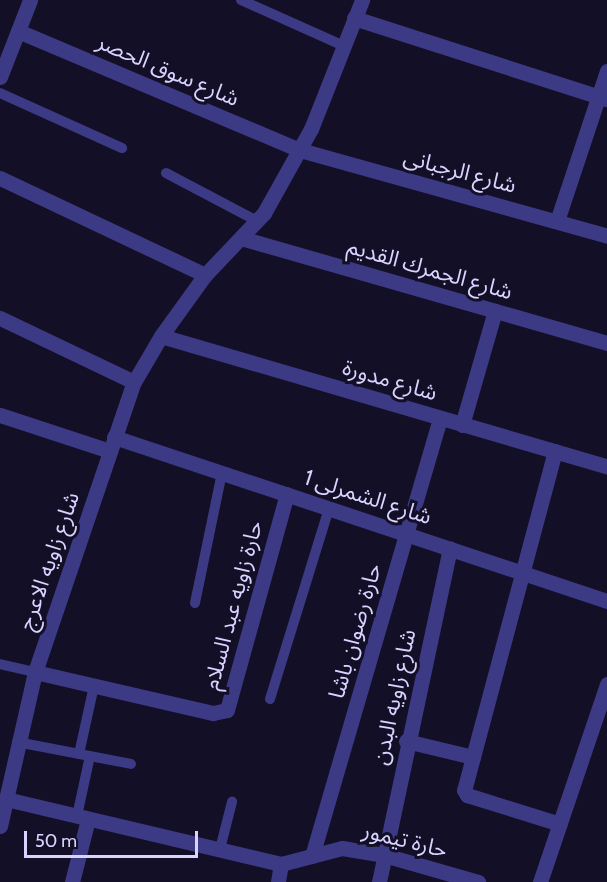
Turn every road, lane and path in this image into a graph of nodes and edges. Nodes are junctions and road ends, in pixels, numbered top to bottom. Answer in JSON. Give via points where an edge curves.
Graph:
{"nodes":[{"id":1,"x":29,"y":0,"type":"edge"},
{"id":2,"x":241,"y":0,"type":"edge"},
{"id":3,"x":362,"y":0,"type":"edge"},
{"id":4,"x":354,"y":18,"type":"junction"},
{"id":5,"x":18,"y":30,"type":"junction"},
{"id":6,"x":344,"y":46,"type":"junction"},
{"id":7,"x":607,"y":71,"type":"edge"},
{"id":8,"x":0,"y":77,"type":"edge"},
{"id":9,"x":0,"y":93,"type":"edge"},
{"id":10,"x":603,"y":98,"type":"edge"},
{"id":11,"x":122,"y":148,"type":"dead end"},
{"id":12,"x":300,"y":150,"type":"junction"},
{"id":13,"x":166,"y":173,"type":"dead end"},
{"id":14,"x":0,"y":178,"type":"edge"},
{"id":15,"x":256,"y":221,"type":"junction"},
{"id":16,"x":557,"y":221,"type":"junction"},
{"id":17,"x":607,"y":236,"type":"edge"},
{"id":18,"x":242,"y":238,"type":"junction"},
{"id":19,"x":205,"y":275,"type":"junction"},
{"id":20,"x":495,"y":311,"type":"junction"},
{"id":21,"x":0,"y":318,"type":"edge"},
{"id":22,"x":161,"y":336,"type":"junction"},
{"id":23,"x":607,"y":343,"type":"edge"},
{"id":24,"x":134,"y":381,"type":"junction"},
{"id":25,"x":0,"y":415,"type":"edge"},
{"id":26,"x":440,"y":418,"type":"junction"},
{"id":27,"x":462,"y":425,"type":"junction"},
{"id":28,"x":112,"y":444,"type":"junction"},
{"id":29,"x":555,"y":451,"type":"junction"},
{"id":30,"x":607,"y":466,"type":"edge"},
{"id":31,"x":222,"y":473,"type":"junction"},
{"id":32,"x":287,"y":494,"type":"junction"},
{"id":33,"x":329,"y":508,"type":"junction"},
{"id":34,"x":406,"y":534,"type":"junction"},
{"id":35,"x":450,"y":548,"type":"junction"},
{"id":36,"x":521,"y":572,"type":"junction"},
{"id":37,"x":607,"y":601,"type":"edge"},
{"id":38,"x":195,"y":603,"type":"dead end"},
{"id":39,"x":0,"y":664,"type":"edge"},
{"id":40,"x":35,"y":672,"type":"junction"},
{"id":41,"x":607,"y":684,"type":"edge"},
{"id":42,"x":94,"y":686,"type":"junction"},
{"id":43,"x":270,"y":699,"type":"dead end"},
{"id":44,"x":406,"y":741,"type":"junction"},
{"id":45,"x":17,"y":742,"type":"junction"},
{"id":46,"x":79,"y":754,"type":"junction"},
{"id":47,"x":90,"y":756,"type":"junction"},
{"id":48,"x":473,"y":757,"type":"junction"},
{"id":49,"x":131,"y":764,"type":"dead end"},
{"id":50,"x":6,"y":799,"type":"junction"},
{"id":51,"x":232,"y":802,"type":"dead end"},
{"id":52,"x":82,"y":818,"type":"junction"},
{"id":53,"x":560,"y":824,"type":"junction"},
{"id":54,"x":0,"y":826,"type":"edge"},
{"id":55,"x":220,"y":849,"type":"junction"},
{"id":56,"x":384,"y":855,"type":"junction"},
{"id":57,"x":312,"y":856,"type":"junction"},
{"id":58,"x":281,"y":864,"type":"junction"},
{"id":59,"x":72,"y":882,"type":"edge"},
{"id":60,"x":278,"y":882,"type":"edge"},
{"id":61,"x":379,"y":882,"type":"edge"},
{"id":62,"x":478,"y":882,"type":"edge"},
{"id":63,"x":540,"y":882,"type":"edge"}],
"edges":[{"from":1,"to":5,"type":"street"},
{"from":2,"to":6,"type":"lane"},
{"from":3,"to":4,"type":"street","name":"شارع زاويه الاعرج"},
{"from":4,"to":6,"type":"street","name":"شارع زاويه الاعرج"},
{"from":4,"to":10,"type":"street"},
{"from":5,"to":8,"type":"street"},
{"from":5,"to":12,"type":"street","name":"شارع سوق الحصر"},
{"from":6,"to":12,"type":"street","name":"شارع زاويه الاعرج"},
{"from":7,"to":10,"type":"street"},
{"from":9,"to":11,"type":"lane"},
{"from":10,"to":16,"type":"street"},
{"from":12,"to":15,"type":"street","name":"شارع زاويه الاعرج"},
{"from":12,"to":16,"type":"street","name":"شارع الرجبانى"},
{"from":13,"to":15,"type":"lane"},
{"from":14,"to":19,"type":"street"},
{"from":15,"to":18,"type":"street","name":"شارع زاويه الاعرج"},
{"from":16,"to":17,"type":"street","name":"شارع الرجبانى"},
{"from":18,"to":19,"type":"street","name":"شارع زاويه الاعرج"},
{"from":18,"to":20,"type":"street","name":"شارع الجمرك القديم"},
{"from":19,"to":22,"type":"street","name":"شارع زاويه الاعرج"},
{"from":20,"to":23,"type":"street","name":"شارع الجمرك القديم"},
{"from":20,"to":27,"type":"street"},
{"from":21,"to":24,"type":"street"},
{"from":22,"to":24,"type":"street","name":"شارع زاويه الاعرج"},
{"from":22,"to":26,"type":"street","name":"شارع مدورة"},
{"from":24,"to":28,"type":"street","name":"شارع زاويه الاعرج"},
{"from":25,"to":28,"type":"street","name":"شارع الشمرلى 1"},
{"from":26,"to":27,"type":"street","name":"شارع مدورة"},
{"from":26,"to":34,"type":"street","name":"حارة رضوان باشا"},
{"from":27,"to":29,"type":"street","name":"شارع مدورة"},
{"from":28,"to":31,"type":"street","name":"شارع الشمرلى 1"},
{"from":28,"to":40,"type":"street","name":"شارع زاويه الاعرج"},
{"from":29,"to":30,"type":"street","name":"شارع مدورة"},
{"from":29,"to":36,"type":"street"},
{"from":31,"to":32,"type":"street","name":"شارع الشمرلى 1"},
{"from":31,"to":38,"type":"lane"},
{"from":32,"to":33,"type":"street","name":"شارع الشمرلى 1"},
{"from":32,"to":42,"type":"street","name":"حارة زاويه عبد السلام","via":[[227,710],[213,713]]},
{"from":33,"to":34,"type":"street","name":"شارع الشمرلى 1"},
{"from":33,"to":43,"type":"lane"},
{"from":34,"to":35,"type":"street","name":"شارع الشمرلى 1"},
{"from":34,"to":57,"type":"street","name":"حارة رضوان باشا"},
{"from":35,"to":36,"type":"street","name":"شارع الشمرلى 1"},
{"from":35,"to":44,"type":"street","name":"شارع زاويه البدن"},
{"from":36,"to":37,"type":"street","name":"شارع الشمرلى 1"},
{"from":36,"to":48,"type":"street"},
{"from":39,"to":40,"type":"lane"},
{"from":40,"to":42,"type":"street","name":"حارة زاويه عبد السلام"},
{"from":40,"to":45,"type":"street","name":"شارع زاويه الاعرج"},
{"from":41,"to":53,"type":"street"},
{"from":42,"to":46,"type":"lane"},
{"from":44,"to":48,"type":"street"},
{"from":44,"to":56,"type":"street","name":"شارع زاويه البدن"},
{"from":45,"to":46,"type":"lane"},
{"from":45,"to":50,"type":"street","name":"شارع زاويه الاعرج"},
{"from":46,"to":47,"type":"lane"},
{"from":47,"to":49,"type":"lane"},
{"from":47,"to":52,"type":"lane"},
{"from":48,"to":53,"type":"street","via":[[465,786],[467,795]]},
{"from":50,"to":52,"type":"street","name":"حارة تيمور"},
{"from":50,"to":54,"type":"street","name":"شارع زاويه الاعرج"},
{"from":51,"to":55,"type":"lane"},
{"from":52,"to":55,"type":"street","name":"حارة تيمور"},
{"from":52,"to":59,"type":"street"},
{"from":53,"to":63,"type":"street"},
{"from":55,"to":58,"type":"street","name":"حارة تيمور"},
{"from":56,"to":57,"type":"street","name":"حارة تيمور","via":[[342,848]]},
{"from":56,"to":61,"type":"street","name":"شارع زاويه البدن"},
{"from":56,"to":62,"type":"street","name":"حارة تيمور"},
{"from":57,"to":58,"type":"street","name":"حارة تيمور"},
{"from":58,"to":60,"type":"street"}]}
